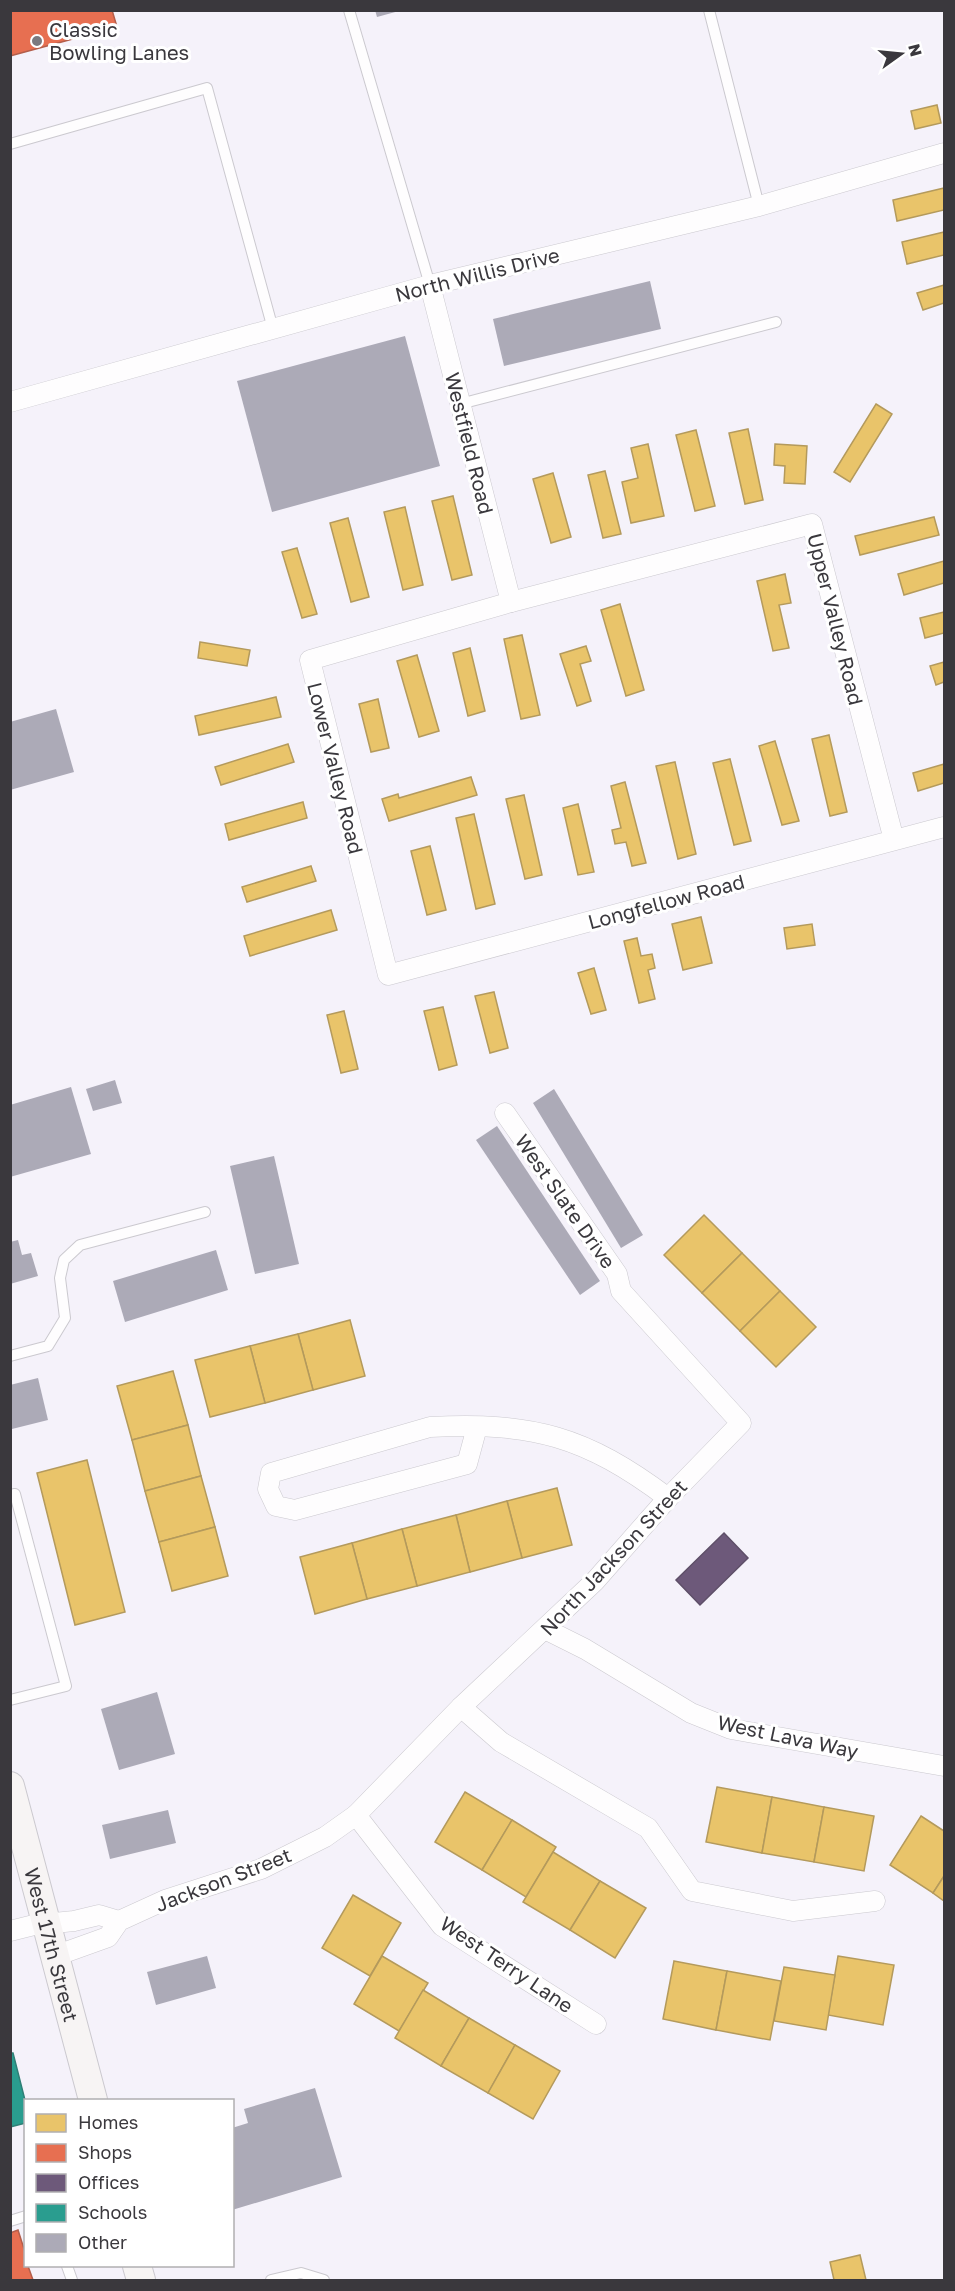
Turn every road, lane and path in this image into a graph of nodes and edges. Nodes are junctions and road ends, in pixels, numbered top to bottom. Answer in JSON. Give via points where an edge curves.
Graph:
{"nodes":[{"id":1,"x":349,"y":10,"type":"edge"},
{"id":2,"x":709,"y":10,"type":"edge"},
{"id":3,"x":10,"y":144,"type":"edge"},
{"id":4,"x":945,"y":153,"type":"edge"},
{"id":5,"x":759,"y":206,"type":"junction"},
{"id":6,"x":430,"y":285,"type":"junction"},
{"id":7,"x":776,"y":322,"type":"dead end"},
{"id":8,"x":273,"y":329,"type":"junction"},
{"id":9,"x":10,"y":402,"type":"edge"},
{"id":10,"x":460,"y":404,"type":"junction"},
{"id":11,"x":511,"y":602,"type":"junction"},
{"id":12,"x":945,"y":827,"type":"edge"},
{"id":13,"x":894,"y":840,"type":"junction"},
{"id":14,"x":388,"y":975,"type":"joint"},
{"id":15,"x":505,"y":1113,"type":"dead end"},
{"id":16,"x":205,"y":1212,"type":"dead end"},
{"id":17,"x":621,"y":1291,"type":"joint"},
{"id":18,"x":10,"y":1356,"type":"edge"},
{"id":19,"x":477,"y":1427,"type":"junction"},
{"id":20,"x":10,"y":1495,"type":"edge"},
{"id":21,"x":668,"y":1498,"type":"junction"},
{"id":22,"x":545,"y":1629,"type":"junction"},
{"id":23,"x":10,"y":1700,"type":"edge"},
{"id":24,"x":461,"y":1707,"type":"junction"},
{"id":25,"x":945,"y":1766,"type":"edge"},
{"id":26,"x":10,"y":1786,"type":"edge"},
{"id":27,"x":356,"y":1815,"type":"junction"},
{"id":28,"x":875,"y":1901,"type":"dead end"},
{"id":29,"x":119,"y":1921,"type":"junction"},
{"id":30,"x":47,"y":1923,"type":"junction"},
{"id":31,"x":10,"y":1931,"type":"edge"},
{"id":32,"x":56,"y":1956,"type":"junction"},
{"id":33,"x":596,"y":2024,"type":"dead end"},
{"id":34,"x":93,"y":2099,"type":"edge"},
{"id":35,"x":271,"y":2280,"type":"edge"},
{"id":36,"x":324,"y":2280,"type":"edge"}],
"edges":[{"from":1,"to":6,"type":"lane"},
{"from":2,"to":5,"type":"lane"},
{"from":3,"to":8,"type":"lane","via":[[207,88]]},
{"from":4,"to":5,"type":"street","name":"North Willis Drive"},
{"from":5,"to":6,"type":"street","name":"North Willis Drive"},
{"from":6,"to":8,"type":"street","name":"North Willis Drive"},
{"from":6,"to":10,"type":"street","name":"Westfield Road"},
{"from":7,"to":10,"type":"lane"},
{"from":8,"to":9,"type":"street","name":"North Willis Drive"},
{"from":10,"to":11,"type":"street","name":"Westfield Road"},
{"from":11,"to":13,"type":"street","name":"Upper Valley Road","via":[[812,524]]},
{"from":11,"to":14,"type":"street","name":"Lower Valley Road","via":[[310,660]]},
{"from":12,"to":13,"type":"street","name":"Longfellow Road"},
{"from":13,"to":14,"type":"street","name":"Longfellow Road"},
{"from":15,"to":17,"type":"street","name":"West Slate Drive","via":[[617,1274]]},
{"from":16,"to":18,"type":"lane","via":[[80,1245],[64,1260],[60,1278],[65,1318],[48,1346]]},
{"from":17,"to":21,"type":"street","name":"North Jackson Street","via":[[741,1423]]},
{"from":19,"to":19,"type":"street","via":[[430,1427],[271,1473],[268,1489],[276,1506],[295,1510],[467,1464]]},
{"from":19,"to":21,"type":"street","via":[[516,1428],[571,1440],[596,1451]]},
{"from":20,"to":23,"type":"lane","via":[[15,1494],[66,1686]]},
{"from":21,"to":22,"type":"street","name":"North Jackson Street","via":[[595,1581]]},
{"from":22,"to":24,"type":"street","name":"North Jackson Street"},
{"from":22,"to":25,"type":"street","name":"West Lava Way","via":[[692,1713],[731,1729]]},
{"from":24,"to":27,"type":"street","name":"North Jackson Street"},
{"from":24,"to":28,"type":"street","via":[[501,1742],[648,1828],[692,1892],[793,1911]]},
{"from":26,"to":30,"type":"main road","name":"West 17th Street"},
{"from":27,"to":29,"type":"street","name":"Jackson Street","via":[[325,1837],[261,1869],[202,1887]]},
{"from":27,"to":33,"type":"street","name":"West Terry Lane","via":[[442,1926]]},
{"from":29,"to":30,"type":"street","name":"Jackson Street","via":[[99,1915]]},
{"from":29,"to":32,"type":"street","name":"Jackson Street","via":[[108,1937]]},
{"from":30,"to":31,"type":"street"},
{"from":30,"to":32,"type":"main road","name":"West 17th Street"},
{"from":32,"to":34,"type":"main road","name":"West 17th Street"},
{"from":35,"to":36,"type":"lane","via":[[301,2273]]}]}
